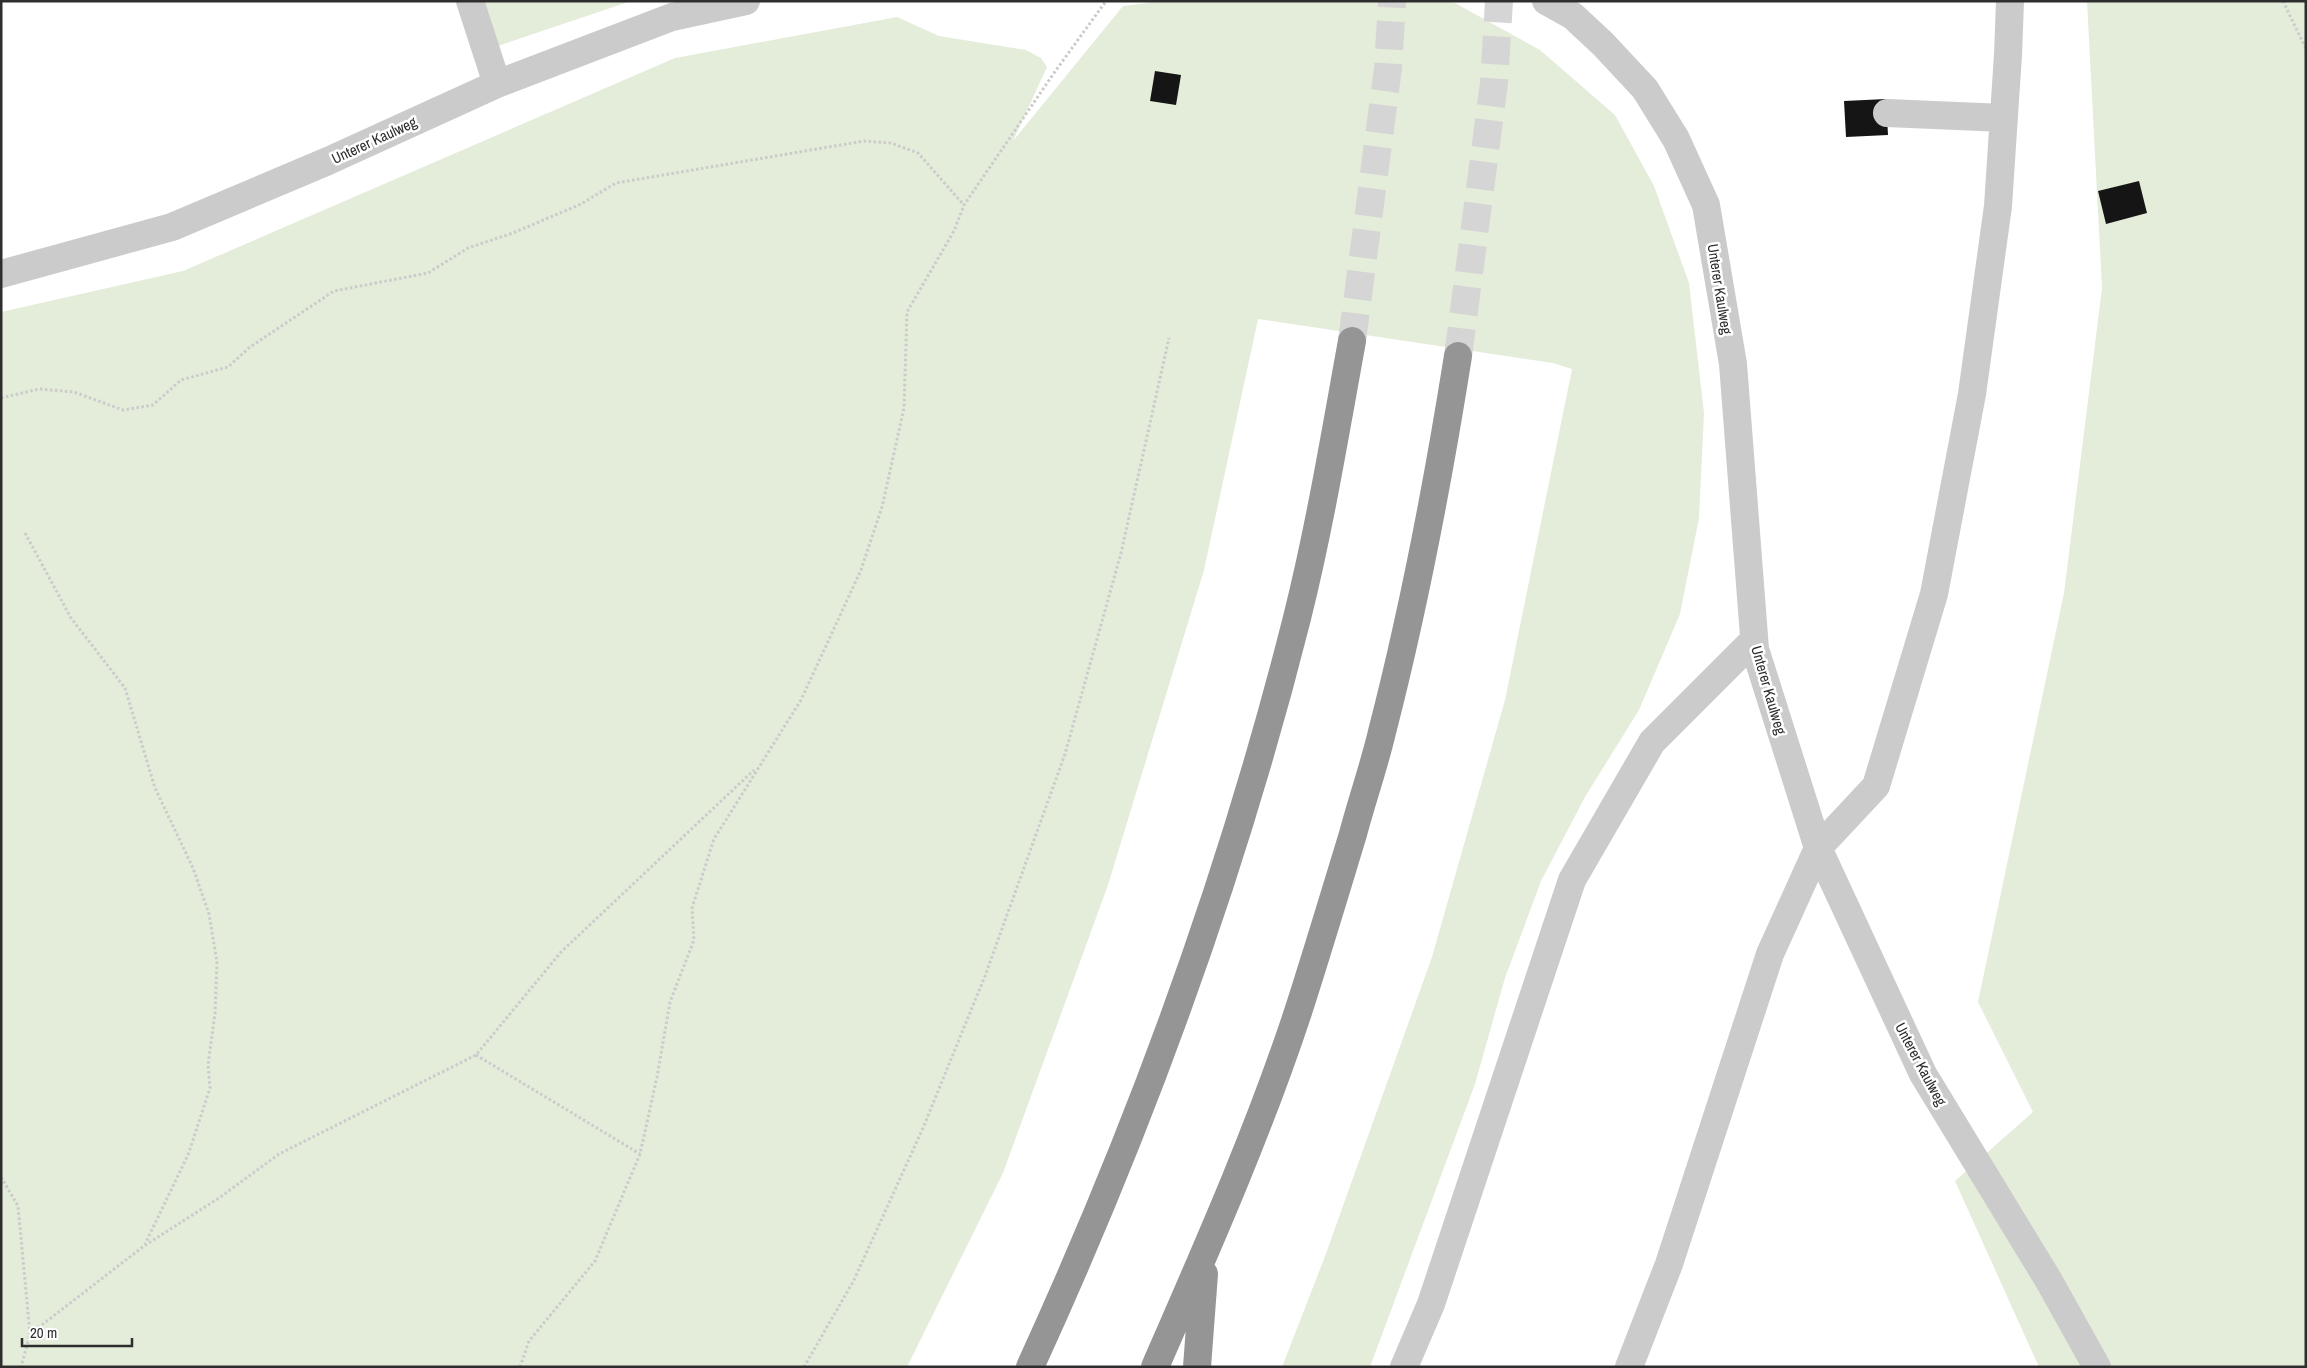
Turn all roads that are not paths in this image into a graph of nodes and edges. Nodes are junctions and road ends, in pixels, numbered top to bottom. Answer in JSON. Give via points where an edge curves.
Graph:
{"nodes":[{"id":1,"x":470,"y":1,"type":"edge"},
{"id":2,"x":746,"y":1,"type":"edge"},
{"id":3,"x":1546,"y":1,"type":"edge"},
{"id":4,"x":2010,"y":1,"type":"edge"},
{"id":5,"x":497,"y":84,"type":"junction"},
{"id":6,"x":1887,"y":113,"type":"dead end"},
{"id":7,"x":2004,"y":118,"type":"junction"},
{"id":8,"x":1,"y":274,"type":"edge"},
{"id":9,"x":1352,"y":341,"type":"tunnel mouth"},
{"id":10,"x":1458,"y":356,"type":"tunnel mouth"},
{"id":11,"x":1754,"y":640,"type":"junction"},
{"id":12,"x":1818,"y":848,"type":"junction"},
{"id":13,"x":1205,"y":1253,"type":"junction"},
{"id":14,"x":1030,"y":1367,"type":"edge"},
{"id":15,"x":1154,"y":1367,"type":"edge"},
{"id":16,"x":1197,"y":1367,"type":"edge"},
{"id":17,"x":1404,"y":1367,"type":"edge"},
{"id":18,"x":1629,"y":1367,"type":"edge"},
{"id":19,"x":2098,"y":1367,"type":"edge"}],
"edges":[{"from":1,"to":5,"type":"street"},
{"from":2,"to":5,"type":"street","name":"Unterer Kaulweg","via":[[672,17]]},
{"from":3,"to":11,"type":"street","name":"Unterer Kaulweg","via":[[1573,16],[1645,89],[1676,138],[1706,205],[1733,364]]},
{"from":4,"to":7,"type":"street"},
{"from":5,"to":8,"type":"street","name":"Unterer Kaulweg","via":[[172,227]]},
{"from":6,"to":7,"type":"street"},
{"from":7,"to":12,"type":"street","via":[[1998,206],[1973,385],[1934,594],[1876,786]]},
{"from":9,"to":14,"type":"highway","via":[[1323,499],[1297,615],[1232,849],[1157,1067]]},
{"from":10,"to":13,"type":"highway","via":[[1438,484],[1382,733],[1297,1014]]},
{"from":11,"to":12,"type":"street","name":"Unterer Kaulweg"},
{"from":11,"to":17,"type":"street","via":[[1652,742],[1572,880],[1431,1304]]},
{"from":12,"to":18,"type":"street","via":[[1770,954],[1669,1264]]},
{"from":12,"to":19,"type":"street","name":"Unterer Kaulweg","via":[[1923,1074]]},
{"from":13,"to":15,"type":"highway"},
{"from":13,"to":16,"type":"highway"}]}
